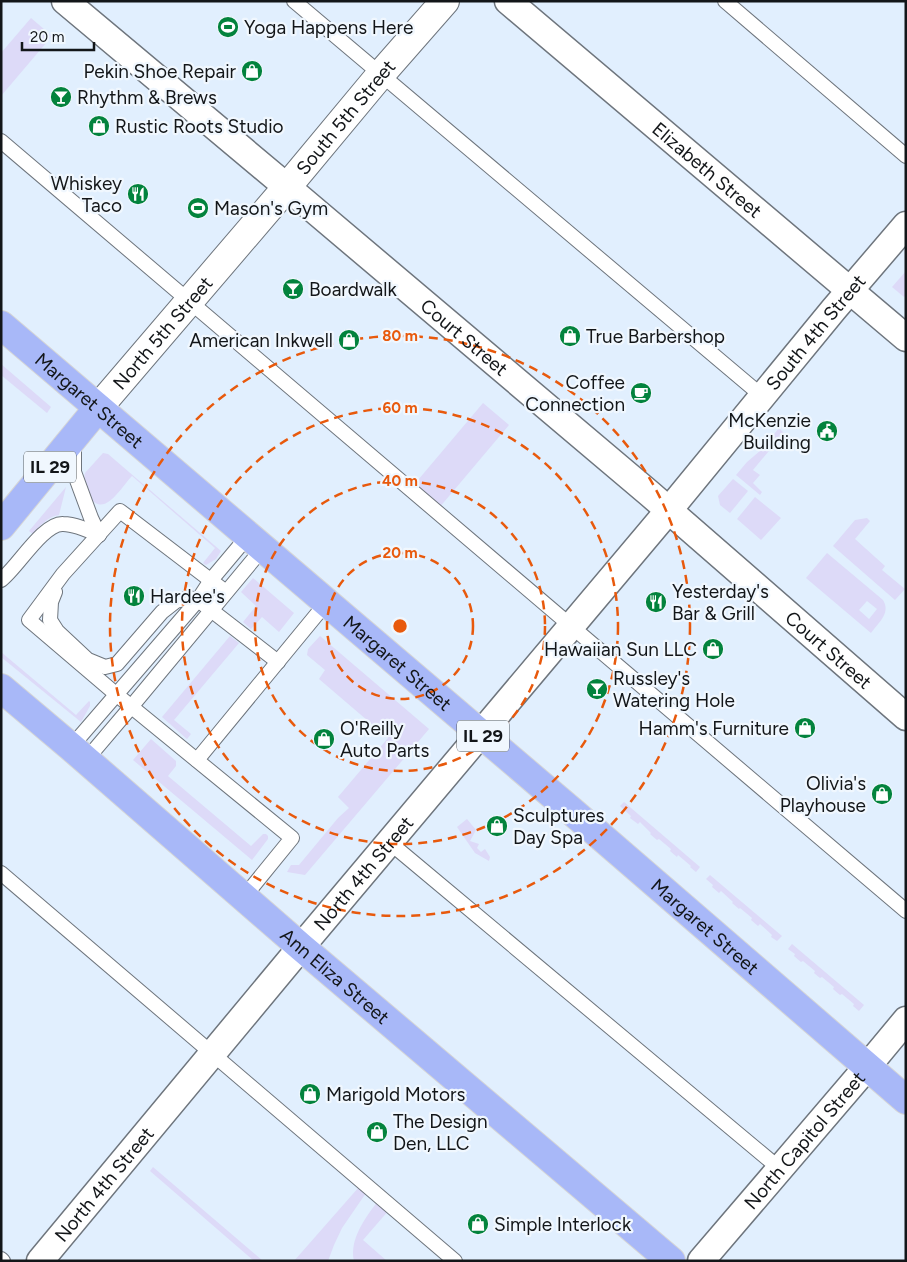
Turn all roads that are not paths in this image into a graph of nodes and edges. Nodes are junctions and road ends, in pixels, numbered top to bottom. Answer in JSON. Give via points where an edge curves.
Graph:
{"nodes":[{"id":1,"x":65,"y":1,"type":"edge"},
{"id":2,"x":294,"y":1,"type":"edge"},
{"id":3,"x":445,"y":1,"type":"edge"},
{"id":4,"x":508,"y":1,"type":"edge"},
{"id":5,"x":725,"y":1,"type":"edge"},
{"id":6,"x":381,"y":74,"type":"junction"},
{"id":7,"x":1,"y":141,"type":"edge"},
{"id":8,"x":906,"y":156,"type":"edge"},
{"id":9,"x":287,"y":187,"type":"junction"},
{"id":10,"x":906,"y":225,"type":"edge"},
{"id":11,"x":850,"y":290,"type":"junction"},
{"id":12,"x":189,"y":301,"type":"junction"},
{"id":13,"x":1,"y":325,"type":"edge"},
{"id":14,"x":906,"y":338,"type":"edge"},
{"id":15,"x":762,"y":396,"type":"junction"},
{"id":16,"x":98,"y":408,"type":"junction"},
{"id":17,"x":78,"y":432,"type":"junction"},
{"id":18,"x":668,"y":510,"type":"junction"},
{"id":19,"x":1,"y":526,"type":"edge"},
{"id":20,"x":99,"y":535,"type":"junction"},
{"id":21,"x":255,"y":542,"type":"junction"},
{"id":22,"x":63,"y":574,"type":"junction"},
{"id":23,"x":1,"y":580,"type":"edge"},
{"id":24,"x":211,"y":580,"type":"junction"},
{"id":25,"x":226,"y":592,"type":"junction"},
{"id":26,"x":198,"y":600,"type":"junction"},
{"id":27,"x":327,"y":602,"type":"junction"},
{"id":28,"x":211,"y":610,"type":"junction"},
{"id":29,"x":570,"y":625,"type":"junction"},
{"id":30,"x":278,"y":662,"type":"junction"},
{"id":31,"x":1,"y":688,"type":"edge"},
{"id":32,"x":117,"y":695,"type":"junction"},
{"id":33,"x":1,"y":702,"type":"edge"},
{"id":34,"x":131,"y":707,"type":"junction"},
{"id":35,"x":27,"y":711,"type":"junction"},
{"id":36,"x":906,"y":717,"type":"edge"},
{"id":37,"x":480,"y":733,"type":"junction"},
{"id":38,"x":78,"y":754,"type":"junction"},
{"id":39,"x":197,"y":760,"type":"junction"},
{"id":40,"x":389,"y":842,"type":"junction"},
{"id":41,"x":1,"y":873,"type":"edge"},
{"id":42,"x":244,"y":898,"type":"junction"},
{"id":43,"x":906,"y":911,"type":"edge"},
{"id":44,"x":301,"y":946,"type":"junction"},
{"id":45,"x":906,"y":1020,"type":"edge"},
{"id":46,"x":212,"y":1053,"type":"junction"},
{"id":47,"x":867,"y":1067,"type":"junction"},
{"id":48,"x":906,"y":1100,"type":"edge"},
{"id":49,"x":780,"y":1169,"type":"junction"},
{"id":50,"x":40,"y":1261,"type":"edge"},
{"id":51,"x":455,"y":1261,"type":"edge"},
{"id":52,"x":671,"y":1261,"type":"edge"},
{"id":53,"x":701,"y":1261,"type":"edge"}],
"edges":[{"from":1,"to":9,"type":"street","name":"Court Street"},
{"from":2,"to":6,"type":"lane"},
{"from":3,"to":6,"type":"main road","name":"South 5th Street"},
{"from":4,"to":11,"type":"street","name":"Elizabeth Street"},
{"from":5,"to":8,"type":"lane"},
{"from":6,"to":9,"type":"main road","name":"South 5th Street"},
{"from":6,"to":15,"type":"lane"},
{"from":7,"to":12,"type":"lane"},
{"from":9,"to":12,"type":"main road","name":"North 5th Street"},
{"from":9,"to":18,"type":"street","name":"Court Street"},
{"from":10,"to":11,"type":"street","name":"South 4th Street"},
{"from":11,"to":14,"type":"street","name":"Elizabeth Street"},
{"from":11,"to":15,"type":"street","name":"South 4th Street"},
{"from":12,"to":16,"type":"main road","name":"North 5th Street"},
{"from":12,"to":29,"type":"lane"},
{"from":13,"to":16,"type":"main road","name":"Margaret Street"},
{"from":15,"to":18,"type":"street","name":"South 4th Street"},
{"from":16,"to":17,"type":"main road","name":"North 5th Street","number":"IL 29"},
{"from":16,"to":21,"type":"main road","name":"Margaret Street","number":"IL 29"},
{"from":17,"to":19,"type":"main road","name":"North 5th Street","number":"IL 29"},
{"from":17,"to":20,"type":"lane","via":[[74,472]]},
{"from":18,"to":29,"type":"street","name":"North 4th Street"},
{"from":18,"to":36,"type":"street","name":"Court Street"},
{"from":20,"to":22,"type":"lane"},
{"from":20,"to":23,"type":"lane","via":[[61,523],[48,529]]},
{"from":20,"to":24,"type":"lane","via":[[120,511]]},
{"from":21,"to":24,"type":"lane"},
{"from":21,"to":25,"type":"lane"},
{"from":21,"to":27,"type":"main road","name":"Margaret Street","number":"IL 29"},
{"from":22,"to":26,"type":"lane","via":[[51,602],[50,620],[57,631],[88,660],[105,667],[117,664],[176,601]]},
{"from":22,"to":32,"type":"lane","via":[[29,620]]},
{"from":24,"to":25,"type":"lane"},
{"from":24,"to":26,"type":"lane"},
{"from":25,"to":28,"type":"lane"},
{"from":26,"to":28,"type":"lane"},
{"from":26,"to":32,"type":"lane"},
{"from":27,"to":30,"type":"lane"},
{"from":27,"to":37,"type":"main road","name":"Margaret Street","number":"IL 29"},
{"from":28,"to":30,"type":"lane"},
{"from":28,"to":34,"type":"lane"},
{"from":29,"to":37,"type":"street","name":"North 4th Street"},
{"from":29,"to":43,"type":"lane"},
{"from":30,"to":39,"type":"lane"},
{"from":31,"to":35,"type":"main road","name":"Ann Eliza Street"},
{"from":32,"to":34,"type":"lane"},
{"from":32,"to":38,"type":"lane"},
{"from":33,"to":35,"type":"main road"},
{"from":34,"to":38,"type":"lane"},
{"from":34,"to":39,"type":"lane"},
{"from":35,"to":38,"type":"main road","name":"Ann Eliza Street"},
{"from":37,"to":40,"type":"street","name":"North 4th Street"},
{"from":37,"to":47,"type":"main road","name":"Margaret Street","number":"IL 29"},
{"from":38,"to":42,"type":"main road","name":"Ann Eliza Street"},
{"from":39,"to":42,"type":"lane","via":[[292,838]]},
{"from":40,"to":44,"type":"street","name":"North 4th Street"},
{"from":40,"to":49,"type":"lane"},
{"from":41,"to":46,"type":"lane"},
{"from":42,"to":44,"type":"main road","name":"Ann Eliza Street"},
{"from":44,"to":46,"type":"street","name":"North 4th Street"},
{"from":44,"to":52,"type":"main road","name":"Ann Eliza Street"},
{"from":45,"to":47,"type":"street","name":"North Capitol Street"},
{"from":46,"to":50,"type":"street","name":"North 4th Street"},
{"from":46,"to":51,"type":"lane"},
{"from":47,"to":48,"type":"main road","name":"Margaret Street","number":"IL 29"},
{"from":47,"to":49,"type":"street","name":"North Capitol Street"},
{"from":49,"to":53,"type":"street","name":"North Capitol Street"}]}
